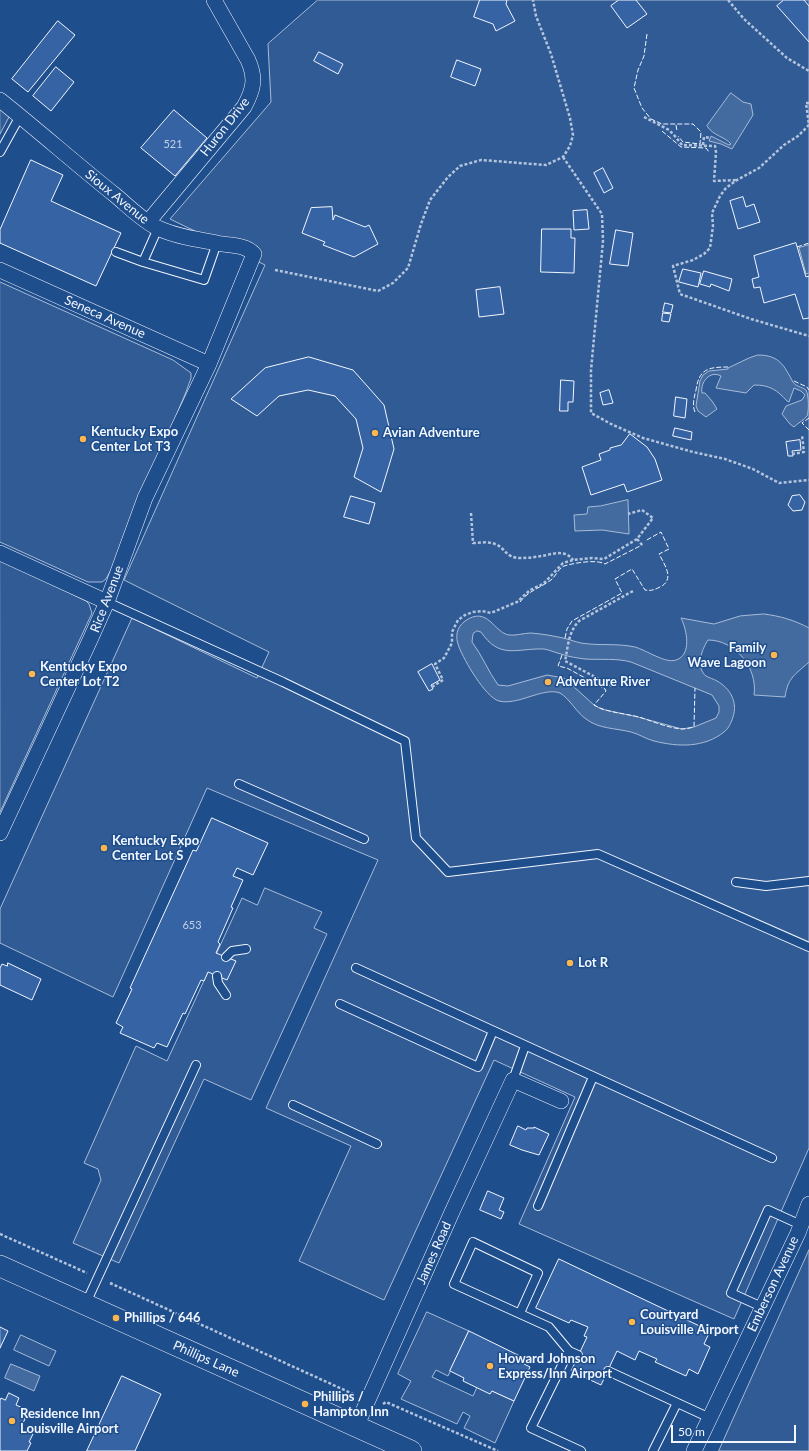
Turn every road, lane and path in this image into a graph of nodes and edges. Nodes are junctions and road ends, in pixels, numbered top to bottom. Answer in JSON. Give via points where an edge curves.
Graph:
{"nodes":[{"id":1,"x":214,"y":0,"type":"edge"},
{"id":2,"x":533,"y":0,"type":"edge"},
{"id":3,"x":728,"y":0,"type":"edge"},
{"id":4,"x":809,"y":70,"type":"edge"},
{"id":5,"x":0,"y":100,"type":"edge"},
{"id":6,"x":809,"y":103,"type":"edge"},
{"id":7,"x":20,"y":116,"type":"junction"},
{"id":8,"x":644,"y":117,"type":"dead end"},
{"id":9,"x":710,"y":138,"type":"dead end"},
{"id":10,"x":703,"y":146,"type":"junction"},
{"id":11,"x":0,"y":152,"type":"edge"},
{"id":12,"x":563,"y":157,"type":"junction"},
{"id":13,"x":737,"y":180,"type":"junction"},
{"id":14,"x":153,"y":225,"type":"junction"},
{"id":15,"x":217,"y":244,"type":"junction"},
{"id":16,"x":116,"y":252,"type":"dead end"},
{"id":17,"x":254,"y":254,"type":"joint"},
{"id":18,"x":143,"y":262,"type":"junction"},
{"id":19,"x":0,"y":270,"type":"edge"},
{"id":20,"x":275,"y":270,"type":"dead end"},
{"id":21,"x":809,"y":336,"type":"edge"},
{"id":22,"x":210,"y":364,"type":"junction"},
{"id":23,"x":802,"y":435,"type":"dead end"},
{"id":24,"x":792,"y":454,"type":"dead end"},
{"id":25,"x":809,"y":480,"type":"edge"},
{"id":26,"x":471,"y":512,"type":"dead end"},
{"id":27,"x":628,"y":514,"type":"dead end"},
{"id":28,"x":637,"y":539,"type":"junction"},
{"id":29,"x":643,"y":546,"type":"dead end"},
{"id":30,"x":0,"y":554,"type":"edge"},
{"id":31,"x":573,"y":560,"type":"junction"},
{"id":32,"x":633,"y":591,"type":"dead end"},
{"id":33,"x":107,"y":602,"type":"junction"},
{"id":34,"x":612,"y":686,"type":"dead end"},
{"id":35,"x":432,"y":687,"type":"dead end"},
{"id":36,"x":239,"y":784,"type":"dead end"},
{"id":37,"x":0,"y":833,"type":"edge"},
{"id":38,"x":364,"y":839,"type":"dead end"},
{"id":39,"x":809,"y":881,"type":"edge"},
{"id":40,"x":736,"y":882,"type":"dead end"},
{"id":41,"x":809,"y":947,"type":"edge"},
{"id":42,"x":246,"y":949,"type":"dead end"},
{"id":43,"x":226,"y":957,"type":"dead end"},
{"id":44,"x":356,"y":968,"type":"dead end"},
{"id":45,"x":217,"y":976,"type":"dead end"},
{"id":46,"x":226,"y":995,"type":"dead end"},
{"id":47,"x":340,"y":1004,"type":"dead end"},
{"id":48,"x":493,"y":1031,"type":"junction"},
{"id":49,"x":525,"y":1046,"type":"junction"},
{"id":50,"x":196,"y":1065,"type":"dead end"},
{"id":51,"x":593,"y":1077,"type":"junction"},
{"id":52,"x":513,"y":1080,"type":"junction"},
{"id":53,"x":561,"y":1101,"type":"dead end"},
{"id":54,"x":293,"y":1105,"type":"dead end"},
{"id":55,"x":377,"y":1144,"type":"dead end"},
{"id":56,"x":772,"y":1158,"type":"dead end"},
{"id":57,"x":809,"y":1204,"type":"edge"},
{"id":58,"x":538,"y":1206,"type":"dead end"},
{"id":59,"x":801,"y":1225,"type":"junction"},
{"id":60,"x":0,"y":1234,"type":"edge"},
{"id":61,"x":0,"y":1266,"type":"edge"},
{"id":62,"x":87,"y":1273,"type":"dead end"},
{"id":63,"x":110,"y":1283,"type":"dead end"},
{"id":64,"x":86,"y":1304,"type":"junction"},
{"id":65,"x":762,"y":1307,"type":"junction"},
{"id":66,"x":520,"y":1313,"type":"junction"},
{"id":67,"x":568,"y":1351,"type":"junction"},
{"id":68,"x":578,"y":1355,"type":"dead end"},
{"id":69,"x":608,"y":1371,"type":"dead end"},
{"id":70,"x":359,"y":1397,"type":"dead end"},
{"id":71,"x":677,"y":1403,"type":"junction"},
{"id":72,"x":379,"y":1406,"type":"dead end"},
{"id":73,"x":710,"y":1418,"type":"junction"},
{"id":74,"x":356,"y":1427,"type":"junction"},
{"id":75,"x":579,"y":1450,"type":"edge"},
{"id":76,"x":411,"y":1451,"type":"edge"},
{"id":77,"x":498,"y":1451,"type":"edge"},
{"id":78,"x":653,"y":1451,"type":"edge"},
{"id":79,"x":694,"y":1451,"type":"edge"}],
"edges":[{"from":1,"to":14,"type":"street","name":"Huron Drive","via":[[252,69],[252,91],[244,107]]},
{"from":2,"to":12,"type":"path","via":[[570,118],[573,135]]},
{"from":3,"to":4,"type":"path","via":[[787,58]]},
{"from":5,"to":7,"type":"street","name":"Sioux Avenue"},
{"from":6,"to":13,"type":"path","via":[[806,103],[809,125],[759,168]]},
{"from":7,"to":11,"type":"lane"},
{"from":7,"to":14,"type":"street","name":"Sioux Avenue"},
{"from":8,"to":10,"type":"path","via":[[669,130],[682,145]]},
{"from":9,"to":10,"type":"path","via":[[704,137]]},
{"from":10,"to":13,"type":"path","via":[[715,146],[714,181]]},
{"from":12,"to":20,"type":"path","via":[[546,165],[481,160],[460,166],[430,200],[408,268],[393,283],[378,290]]},
{"from":12,"to":25,"type":"path","via":[[602,214],[603,241],[591,370],[591,413],[643,438],[725,459],[753,469],[779,483]]},
{"from":13,"to":21,"type":"path","via":[[726,188],[712,213],[710,248],[693,260],[673,266],[680,294]]},
{"from":14,"to":15,"type":"street","name":"Sioux Avenue","via":[[175,234]]},
{"from":14,"to":18,"type":"lane"},
{"from":15,"to":17,"type":"street","name":"Sioux Avenue","via":[[243,247]]},
{"from":15,"to":18,"type":"lane","via":[[204,280]]},
{"from":16,"to":18,"type":"lane"},
{"from":17,"to":22,"type":"street","name":"Rice Avenue"},
{"from":19,"to":22,"type":"street","name":"Seneca Avenue"},
{"from":22,"to":33,"type":"street","name":"Rice Avenue","via":[[144,498]]},
{"from":23,"to":24,"type":"path","via":[[804,452]]},
{"from":26,"to":31,"type":"path","via":[[473,543],[493,543],[505,553],[518,558],[560,553],[568,555]]},
{"from":27,"to":28,"type":"path","via":[[642,510],[653,518]]},
{"from":28,"to":29,"type":"path"},
{"from":28,"to":31,"type":"path","via":[[604,559]]},
{"from":30,"to":33,"type":"street"},
{"from":31,"to":35,"type":"path","via":[[563,563],[553,575],[517,602],[491,613],[473,612],[458,620],[447,653],[435,664],[443,680]]},
{"from":32,"to":34,"type":"path","via":[[579,621],[574,626],[566,656],[565,661]]},
{"from":33,"to":37,"type":"street","name":"Rice Avenue"},
{"from":33,"to":41,"type":"lane","via":[[405,741],[416,838],[448,872],[598,854]]},
{"from":36,"to":38,"type":"lane"},
{"from":39,"to":40,"type":"lane","via":[[766,886]]},
{"from":42,"to":43,"type":"lane","via":[[232,951]]},
{"from":44,"to":48,"type":"lane"},
{"from":45,"to":46,"type":"lane","via":[[218,983]]},
{"from":47,"to":48,"type":"lane","via":[[478,1066]]},
{"from":48,"to":49,"type":"lane"},
{"from":49,"to":51,"type":"lane"},
{"from":49,"to":52,"type":"lane"},
{"from":50,"to":64,"type":"lane"},
{"from":51,"to":56,"type":"lane"},
{"from":51,"to":58,"type":"lane"},
{"from":52,"to":53,"type":"street"},
{"from":52,"to":74,"type":"street","name":"James Road"},
{"from":54,"to":55,"type":"lane"},
{"from":57,"to":59,"type":"street","name":"Emberson Avenue"},
{"from":59,"to":65,"type":"street","name":"Emberson Avenue"},
{"from":59,"to":65,"type":"lane","via":[[768,1210],[731,1293]]},
{"from":60,"to":62,"type":"path"},
{"from":61,"to":64,"type":"main road","name":"Phillips Lane"},
{"from":63,"to":70,"type":"path"},
{"from":64,"to":74,"type":"main road","name":"Phillips Lane"},
{"from":65,"to":73,"type":"street","name":"Emberson Avenue"},
{"from":66,"to":66,"type":"lane","via":[[454,1284],[473,1242],[538,1273]]},
{"from":66,"to":67,"type":"lane","via":[[549,1327]]},
{"from":67,"to":68,"type":"lane"},
{"from":67,"to":75,"type":"lane","via":[[531,1428]]},
{"from":69,"to":71,"type":"lane"},
{"from":71,"to":73,"type":"lane"},
{"from":71,"to":78,"type":"lane"},
{"from":72,"to":77,"type":"path","via":[[386,1402]]},
{"from":73,"to":79,"type":"street","name":"Emberson Avenue"},
{"from":74,"to":76,"type":"main road","name":"Phillips Lane"}]}
